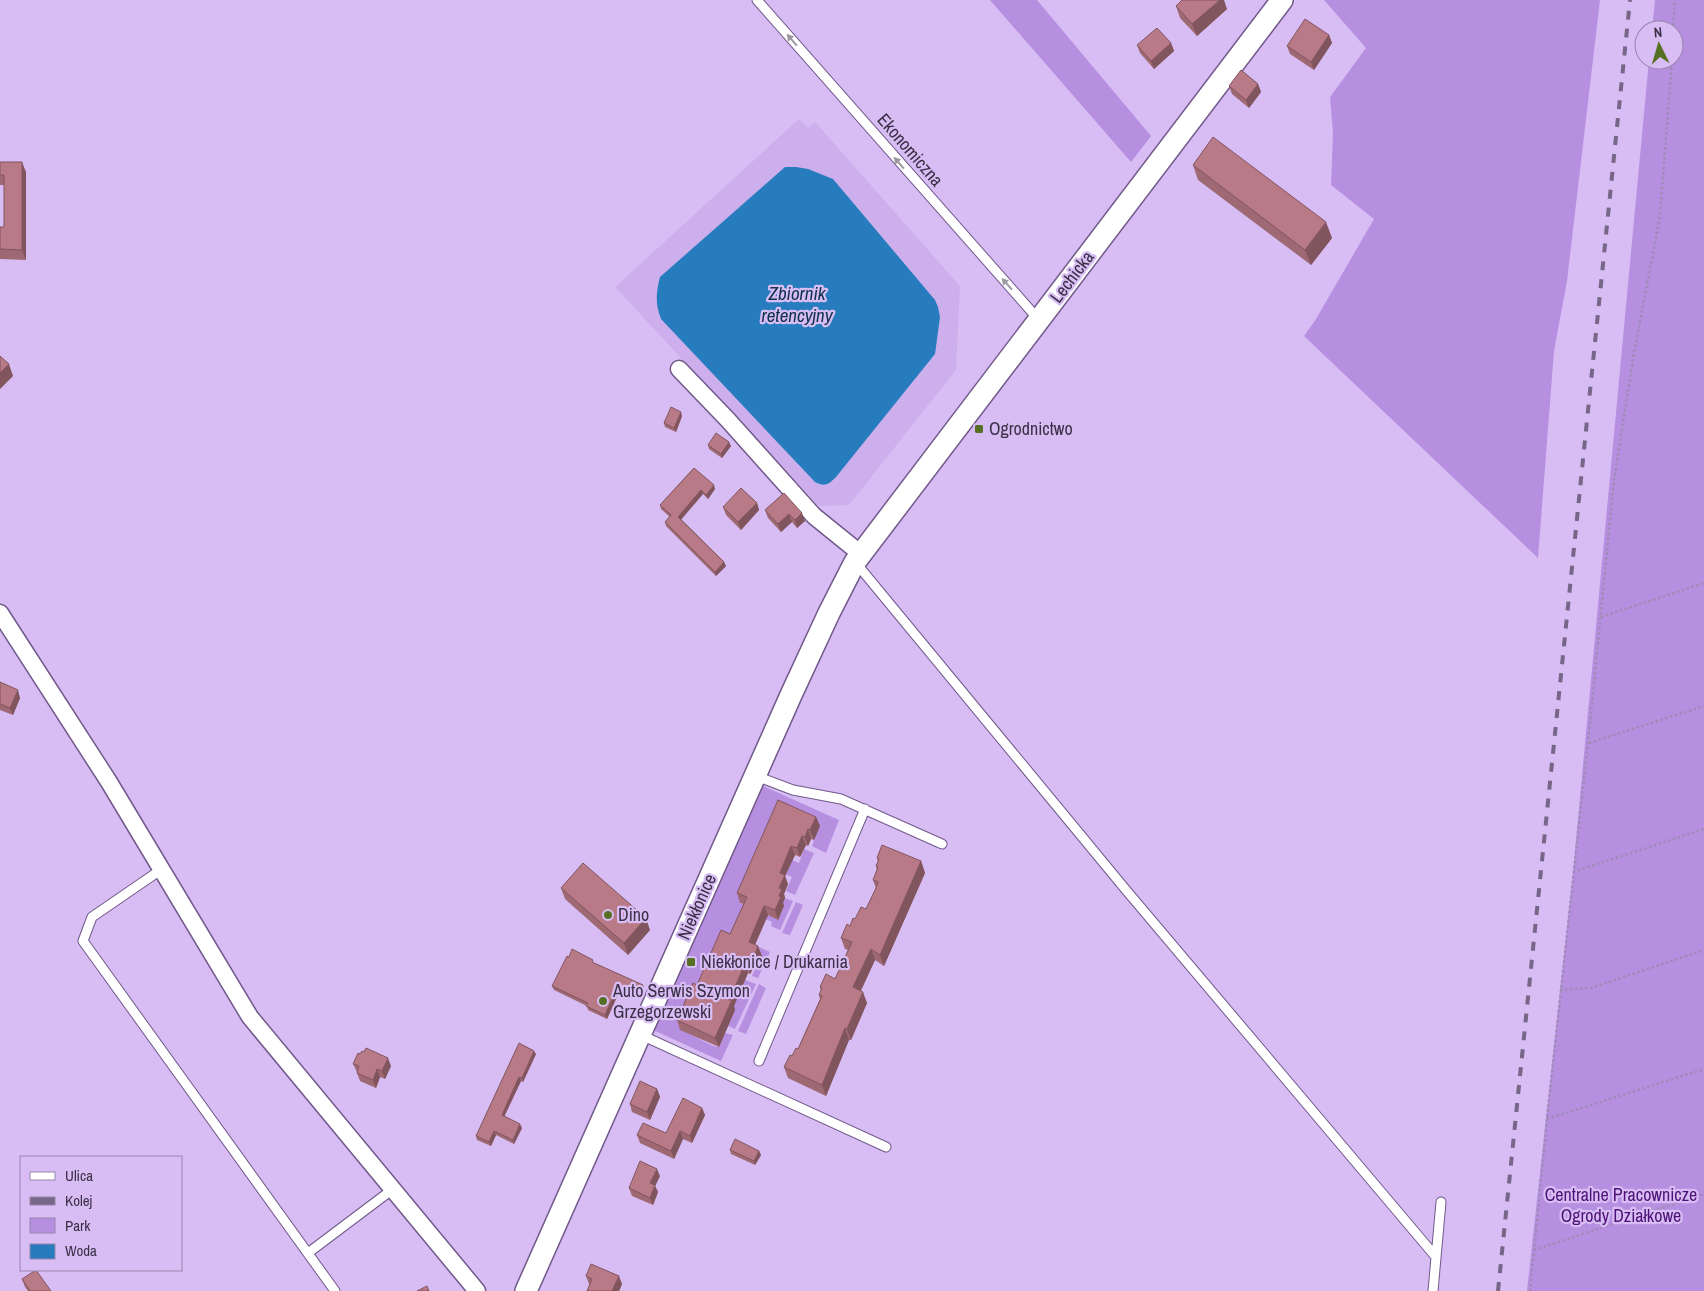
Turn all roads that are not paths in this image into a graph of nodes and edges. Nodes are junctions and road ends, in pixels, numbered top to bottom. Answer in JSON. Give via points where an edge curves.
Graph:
{"nodes":[{"id":1,"x":757,"y":0,"type":"edge"},
{"id":2,"x":1282,"y":0,"type":"edge"},
{"id":3,"x":1039,"y":321,"type":"junction"},
{"id":4,"x":679,"y":369,"type":"dead end"},
{"id":5,"x":858,"y":558,"type":"junction"},
{"id":6,"x":0,"y":613,"type":"edge"},
{"id":7,"x":756,"y":776,"type":"junction"},
{"id":8,"x":865,"y":809,"type":"junction"},
{"id":9,"x":942,"y":844,"type":"dead end"},
{"id":10,"x":162,"y":869,"type":"junction"},
{"id":11,"x":641,"y":1035,"type":"junction"},
{"id":12,"x":758,"y":1061,"type":"dead end"},
{"id":13,"x":886,"y":1147,"type":"dead end"},
{"id":14,"x":393,"y":1189,"type":"junction"},
{"id":15,"x":1441,"y":1202,"type":"dead end"},
{"id":16,"x":308,"y":1253,"type":"junction"},
{"id":17,"x":1436,"y":1257,"type":"junction"},
{"id":18,"x":335,"y":1291,"type":"edge"},
{"id":19,"x":477,"y":1291,"type":"edge"},
{"id":20,"x":526,"y":1291,"type":"edge"},
{"id":21,"x":1433,"y":1291,"type":"edge"}],
"edges":[{"from":3,"to":1,"type":"lane","name":"Ekonomiczna","one_way":true},
{"from":2,"to":3,"type":"street","name":"Lechicka"},
{"from":3,"to":5,"type":"street","name":"Lechicka"},
{"from":4,"to":5,"type":"street","via":[[814,516]]},
{"from":5,"to":7,"type":"street","name":"Niekłonice","via":[[829,613]]},
{"from":5,"to":17,"type":"lane","via":[[1126,890]]},
{"from":6,"to":10,"type":"street"},
{"from":7,"to":8,"type":"lane","via":[[793,790],[841,799]]},
{"from":7,"to":11,"type":"street","name":"Niekłonice"},
{"from":8,"to":9,"type":"lane"},
{"from":8,"to":12,"type":"lane"},
{"from":10,"to":14,"type":"street","via":[[250,1017]]},
{"from":10,"to":16,"type":"lane","via":[[92,917],[83,941]]},
{"from":11,"to":13,"type":"lane"},
{"from":11,"to":20,"type":"street","name":"Niekłonice"},
{"from":14,"to":16,"type":"lane"},
{"from":14,"to":19,"type":"street"},
{"from":15,"to":17,"type":"lane"},
{"from":16,"to":18,"type":"lane"},
{"from":17,"to":21,"type":"lane"}]}
